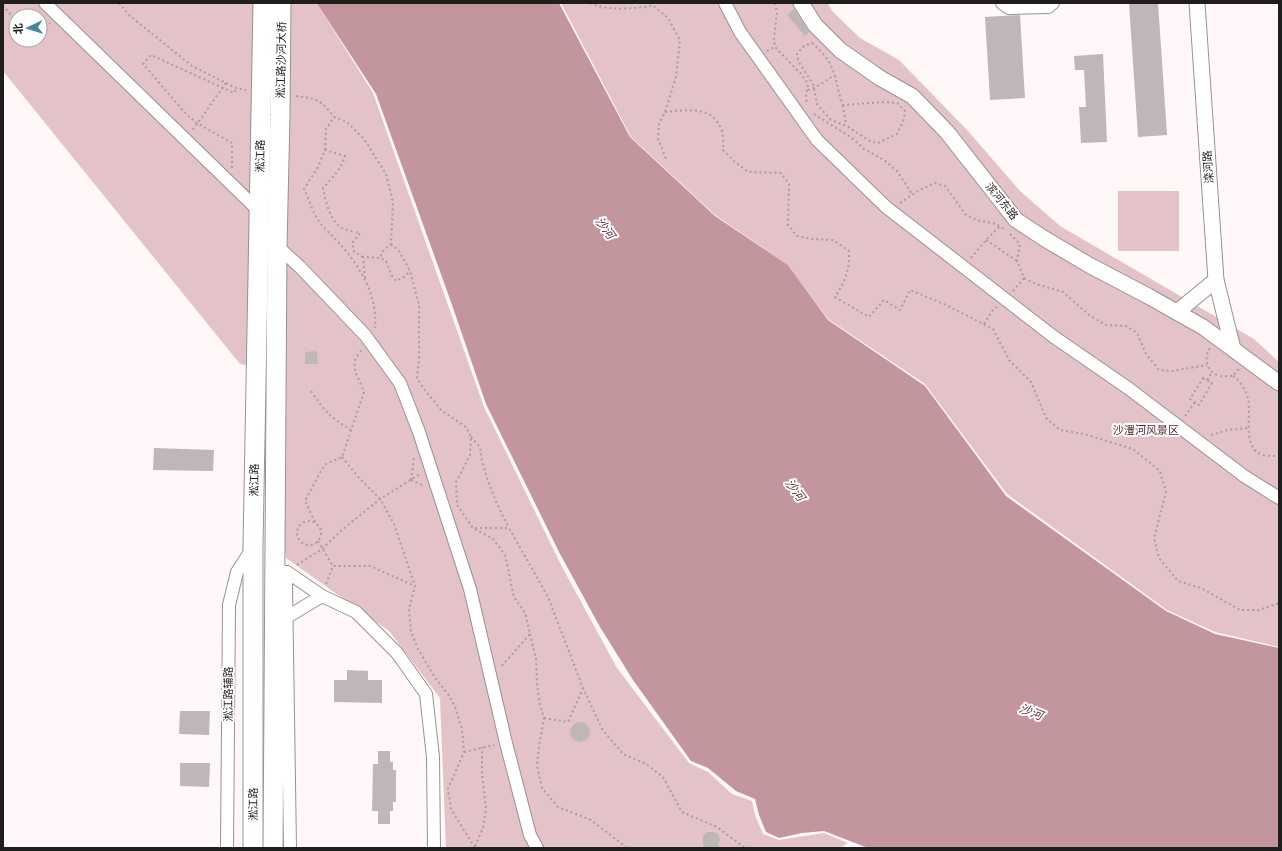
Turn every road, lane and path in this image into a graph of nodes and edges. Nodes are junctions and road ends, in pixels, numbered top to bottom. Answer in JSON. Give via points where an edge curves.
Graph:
{"nodes":[{"id":1,"x":45,"y":3,"type":"edge"},
{"id":2,"x":119,"y":3,"type":"edge"},
{"id":3,"x":263,"y":3,"type":"edge"},
{"id":4,"x":281,"y":3,"type":"edge"},
{"id":5,"x":590,"y":3,"type":"edge"},
{"id":6,"x":650,"y":3,"type":"edge"},
{"id":7,"x":725,"y":3,"type":"edge"},
{"id":8,"x":775,"y":3,"type":"edge"},
{"id":9,"x":801,"y":3,"type":"edge"},
{"id":10,"x":1002,"y":3,"type":"edge"},
{"id":11,"x":1053,"y":3,"type":"edge"},
{"id":12,"x":1197,"y":3,"type":"edge"},
{"id":13,"x":653,"y":6,"type":"junction"},
{"id":14,"x":834,"y":75,"type":"junction"},
{"id":15,"x":222,"y":88,"type":"junction"},
{"id":16,"x":236,"y":88,"type":"dead end"},
{"id":17,"x":814,"y":88,"type":"junction"},
{"id":18,"x":807,"y":90,"type":"junction"},
{"id":19,"x":807,"y":105,"type":"dead end"},
{"id":20,"x":843,"y":105,"type":"junction"},
{"id":21,"x":810,"y":109,"type":"dead end"},
{"id":22,"x":665,"y":112,"type":"junction"},
{"id":23,"x":260,"y":113,"type":"joint"},
{"id":24,"x":280,"y":116,"type":"joint"},
{"id":25,"x":197,"y":123,"type":"junction"},
{"id":26,"x":847,"y":126,"type":"junction"},
{"id":27,"x":185,"y":140,"type":"junction"},
{"id":28,"x":325,"y":150,"type":"junction"},
{"id":29,"x":667,"y":161,"type":"dead end"},
{"id":30,"x":232,"y":185,"type":"junction"},
{"id":31,"x":912,"y":194,"type":"junction"},
{"id":32,"x":259,"y":211,"type":"junction"},
{"id":33,"x":891,"y":211,"type":"junction"},
{"id":34,"x":1000,"y":226,"type":"junction"},
{"id":35,"x":986,"y":240,"type":"junction"},
{"id":36,"x":391,"y":244,"type":"junction"},
{"id":37,"x":277,"y":246,"type":"junction"},
{"id":38,"x":364,"y":257,"type":"junction"},
{"id":39,"x":380,"y":258,"type":"junction"},
{"id":40,"x":1017,"y":261,"type":"junction"},
{"id":41,"x":963,"y":267,"type":"junction"},
{"id":42,"x":410,"y":271,"type":"junction"},
{"id":43,"x":365,"y":278,"type":"junction"},
{"id":44,"x":1216,"y":280,"type":"junction"},
{"id":45,"x":1177,"y":312,"type":"junction"},
{"id":46,"x":1216,"y":338,"type":"junction"},
{"id":47,"x":370,"y":341,"type":"junction"},
{"id":48,"x":1233,"y":349,"type":"junction"},
{"id":49,"x":1247,"y":359,"type":"junction"},
{"id":50,"x":1207,"y":365,"type":"junction"},
{"id":51,"x":1212,"y":372,"type":"junction"},
{"id":52,"x":1233,"y":376,"type":"junction"},
{"id":53,"x":1207,"y":380,"type":"junction"},
{"id":54,"x":1279,"y":383,"type":"edge"},
{"id":55,"x":311,"y":391,"type":"dead end"},
{"id":56,"x":1195,"y":402,"type":"junction"},
{"id":57,"x":1178,"y":426,"type":"junction"},
{"id":58,"x":1248,"y":428,"type":"junction"},
{"id":59,"x":351,"y":430,"type":"junction"},
{"id":60,"x":471,"y":437,"type":"junction"},
{"id":61,"x":1198,"y":441,"type":"junction"},
{"id":62,"x":1279,"y":456,"type":"edge"},
{"id":63,"x":342,"y":457,"type":"junction"},
{"id":64,"x":411,"y":480,"type":"dead end"},
{"id":65,"x":1279,"y":498,"type":"edge"},
{"id":66,"x":380,"y":499,"type":"junction"},
{"id":67,"x":315,"y":522,"type":"junction"},
{"id":68,"x":474,"y":528,"type":"junction"},
{"id":69,"x":509,"y":528,"type":"junction"},
{"id":70,"x":318,"y":541,"type":"junction"},
{"id":71,"x":253,"y":546,"type":"junction"},
{"id":72,"x":322,"y":549,"type":"junction"},
{"id":73,"x":333,"y":566,"type":"junction"},
{"id":74,"x":281,"y":572,"type":"junction"},
{"id":75,"x":415,"y":586,"type":"junction"},
{"id":76,"x":322,"y":596,"type":"junction"},
{"id":77,"x":1279,"y":603,"type":"edge"},
{"id":78,"x":280,"y":617,"type":"junction"},
{"id":79,"x":530,"y":634,"type":"junction"},
{"id":80,"x":492,"y":678,"type":"junction"},
{"id":81,"x":583,"y":688,"type":"junction"},
{"id":82,"x":544,"y":718,"type":"junction"},
{"id":83,"x":506,"y":743,"type":"junction"},
{"id":84,"x":482,"y":747,"type":"junction"},
{"id":85,"x":464,"y":752,"type":"junction"},
{"id":86,"x":475,"y":847,"type":"edge"},
{"id":87,"x":227,"y":848,"type":"edge"},
{"id":88,"x":253,"y":848,"type":"edge"},
{"id":89,"x":273,"y":848,"type":"edge"},
{"id":90,"x":290,"y":848,"type":"edge"},
{"id":91,"x":434,"y":848,"type":"edge"},
{"id":92,"x":537,"y":848,"type":"edge"},
{"id":93,"x":627,"y":848,"type":"edge"},
{"id":94,"x":745,"y":848,"type":"edge"}],
"edges":[{"from":1,"to":27,"type":"street"},
{"from":2,"to":15,"type":"path","via":[[129,15],[192,66],[226,83]]},
{"from":3,"to":23,"type":"main road","name":"淞江路沙河大桥","bridge":true},
{"from":4,"to":24,"type":"main road","name":"淞江路沙河大桥","bridge":true},
{"from":5,"to":13,"type":"path","via":[[621,9]]},
{"from":6,"to":13,"type":"path"},
{"from":7,"to":33,"type":"street","via":[[740,32],[816,140]]},
{"from":8,"to":18,"type":"path","via":[[775,47],[801,74],[808,84]]},
{"from":9,"to":45,"type":"street","name":"滨河东路","via":[[815,25],[840,50],[880,78],[912,96],[947,132],[1016,220],[1089,265]]},
{"from":10,"to":11,"type":"street","via":[[1009,8],[1048,7]]},
{"from":12,"to":44,"type":"street","name":"滦河路"},
{"from":13,"to":22,"type":"path","via":[[668,18],[680,40],[676,77]]},
{"from":14,"to":17,"type":"path"},
{"from":14,"to":17,"type":"path","via":[[822,51],[812,43],[804,46],[797,54],[798,61]]},
{"from":14,"to":20,"type":"path"},
{"from":15,"to":16,"type":"path","via":[[234,93]]},
{"from":15,"to":25,"type":"path"},
{"from":15,"to":25,"type":"path","via":[[151,55],[143,64]]},
{"from":17,"to":18,"type":"path"},
{"from":17,"to":26,"type":"path","via":[[822,110],[831,120]]},
{"from":18,"to":19,"type":"path"},
{"from":20,"to":26,"type":"path"},
{"from":20,"to":26,"type":"path","via":[[897,103],[905,111],[897,134],[878,143],[871,142]]},
{"from":21,"to":31,"type":"path","via":[[898,171]]},
{"from":22,"to":29,"type":"path","via":[[659,124],[658,139]]},
{"from":22,"to":77,"type":"path","via":[[698,110],[714,117],[722,132],[723,150],[734,161],[748,172],[781,173],[789,184],[788,225],[797,236],[832,240],[849,251],[850,263],[844,282],[835,297],[869,316],[884,300],[900,310],[910,290],[993,329],[1009,360],[1031,382],[1046,418],[1060,430],[1084,434],[1133,449],[1160,471],[1166,492],[1154,538],[1160,558],[1178,581],[1201,588],[1240,610],[1259,610]]},
{"from":23,"to":32,"type":"main road","name":"淞江路"},
{"from":24,"to":37,"type":"main road","name":"淞江路"},
{"from":25,"to":27,"type":"path"},
{"from":25,"to":30,"type":"path","via":[[232,143]]},
{"from":27,"to":30,"type":"street"},
{"from":28,"to":36,"type":"path","via":[[326,129],[334,117],[347,122],[364,139],[386,174],[393,202]]},
{"from":28,"to":38,"type":"path","via":[[345,156],[340,169],[323,188],[326,202],[334,221],[344,229],[360,233],[352,243],[354,252]]},
{"from":28,"to":43,"type":"path","via":[[304,189],[315,215],[353,259]]},
{"from":30,"to":32,"type":"street"},
{"from":31,"to":33,"type":"path"},
{"from":31,"to":34,"type":"path","via":[[935,183],[945,186],[966,215]]},
{"from":32,"to":71,"type":"main road","name":"淞江路"},
{"from":33,"to":41,"type":"street"},
{"from":34,"to":35,"type":"path"},
{"from":34,"to":40,"type":"path","via":[[1020,244]]},
{"from":35,"to":40,"type":"path"},
{"from":35,"to":41,"type":"path"},
{"from":36,"to":39,"type":"path"},
{"from":36,"to":42,"type":"path","via":[[399,250]]},
{"from":37,"to":47,"type":"street"},
{"from":37,"to":74,"type":"main road","name":"淞江路"},
{"from":38,"to":39,"type":"path"},
{"from":38,"to":43,"type":"path"},
{"from":39,"to":42,"type":"path","via":[[386,261],[396,281]]},
{"from":40,"to":50,"type":"path","via":[[1024,278],[1062,292],[1089,315],[1106,325],[1126,326],[1137,334],[1146,354],[1159,370],[1172,371]]},
{"from":41,"to":57,"type":"street","via":[[1054,337]]},
{"from":42,"to":60,"type":"path","via":[[419,305],[417,378],[441,410],[466,427]]},
{"from":43,"to":47,"type":"path","via":[[376,318],[375,336]]},
{"from":44,"to":45,"type":"street"},
{"from":44,"to":48,"type":"street","name":"滦河路"},
{"from":45,"to":46,"type":"street","name":"滨河东路"},
{"from":46,"to":48,"type":"street","name":"滨河东路"},
{"from":46,"to":50,"type":"path","via":[[1207,352]]},
{"from":47,"to":59,"type":"path","via":[[354,361],[356,375],[364,392]]},
{"from":47,"to":80,"type":"street","via":[[400,383],[419,432],[470,589]]},
{"from":48,"to":49,"type":"street","name":"滨河东路"},
{"from":49,"to":52,"type":"path"},
{"from":49,"to":54,"type":"street","name":"滨河东路"},
{"from":50,"to":51,"type":"path"},
{"from":51,"to":52,"type":"path","via":[[1217,376]]},
{"from":51,"to":53,"type":"path"},
{"from":52,"to":58,"type":"path","via":[[1238,378],[1248,399]]},
{"from":53,"to":56,"type":"path","via":[[1212,383],[1198,404]]},
{"from":53,"to":56,"type":"path","via":[[1203,378],[1190,399]]},
{"from":55,"to":59,"type":"path","via":[[332,419]]},
{"from":56,"to":57,"type":"path"},
{"from":57,"to":61,"type":"street"},
{"from":58,"to":61,"type":"path","via":[[1228,430]]},
{"from":58,"to":62,"type":"path","via":[[1253,448],[1262,455]]},
{"from":59,"to":63,"type":"path"},
{"from":60,"to":68,"type":"path","via":[[470,455],[456,482],[457,505]]},
{"from":60,"to":69,"type":"path","via":[[480,448],[488,481]]},
{"from":61,"to":65,"type":"street","via":[[1244,476]]},
{"from":63,"to":66,"type":"path"},
{"from":63,"to":67,"type":"path","via":[[326,464],[305,501]]},
{"from":64,"to":66,"type":"path"},
{"from":66,"to":72,"type":"path"},
{"from":66,"to":75,"type":"path","via":[[394,524]]},
{"from":67,"to":70,"type":"path","via":[[321,530]]},
{"from":67,"to":70,"type":"path","via":[[302,523],[297,534],[300,541],[307,545]]},
{"from":68,"to":69,"type":"path"},
{"from":68,"to":79,"type":"path","via":[[493,539],[505,555],[514,597],[525,612]]},
{"from":69,"to":81,"type":"path","via":[[548,597]]},
{"from":70,"to":72,"type":"path"},
{"from":71,"to":87,"type":"street","name":"淞江路辅路","via":[[237,572],[229,605]]},
{"from":71,"to":88,"type":"main road","name":"淞江路"},
{"from":72,"to":73,"type":"path"},
{"from":72,"to":74,"type":"path"},
{"from":73,"to":75,"type":"path","via":[[370,566]]},
{"from":73,"to":76,"type":"path"},
{"from":74,"to":76,"type":"street"},
{"from":74,"to":78,"type":"main road","name":"淞江路"},
{"from":75,"to":85,"type":"path","via":[[409,609],[410,632],[434,676],[455,707],[462,729]]},
{"from":76,"to":78,"type":"street"},
{"from":76,"to":91,"type":"street","via":[[356,612],[397,653],[426,694],[433,757]]},
{"from":78,"to":89,"type":"main road","name":"淞江路"},
{"from":78,"to":90,"type":"street"},
{"from":79,"to":80,"type":"path"},
{"from":79,"to":82,"type":"path"},
{"from":80,"to":83,"type":"street"},
{"from":81,"to":82,"type":"path","via":[[568,722]]},
{"from":81,"to":94,"type":"path","via":[[602,729],[622,754],[646,764],[663,777],[682,812],[717,828]]},
{"from":82,"to":93,"type":"path","via":[[537,765],[542,788],[558,807],[592,820]]},
{"from":83,"to":84,"type":"path"},
{"from":83,"to":92,"type":"street","via":[[530,835]]},
{"from":84,"to":85,"type":"path"},
{"from":84,"to":86,"type":"path","via":[[486,809],[483,828]]},
{"from":85,"to":86,"type":"path","via":[[448,789],[451,809]]}]}
